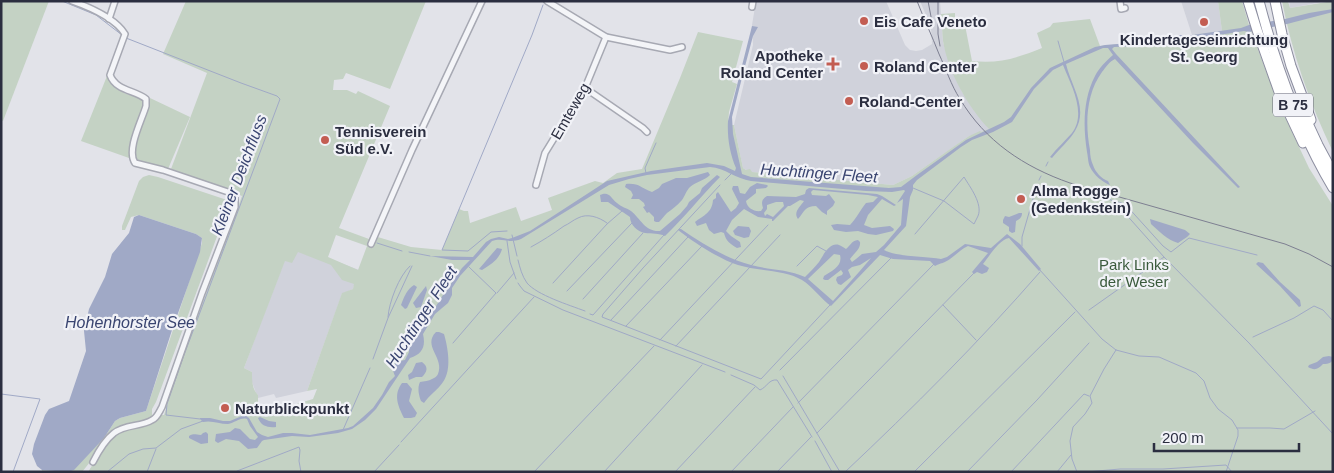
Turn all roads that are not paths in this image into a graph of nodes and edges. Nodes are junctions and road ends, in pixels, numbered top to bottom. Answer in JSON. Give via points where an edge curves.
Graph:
{"nodes":[{"id":1,"x":72,"y":1,"type":"edge"},
{"id":2,"x":115,"y":1,"type":"edge"},
{"id":3,"x":482,"y":1,"type":"edge"},
{"id":4,"x":547,"y":1,"type":"edge"},
{"id":5,"x":1120,"y":1,"type":"edge"},
{"id":6,"x":1248,"y":1,"type":"edge"},
{"id":7,"x":1259,"y":1,"type":"edge"},
{"id":8,"x":1265,"y":1,"type":"edge"},
{"id":9,"x":1275,"y":1,"type":"edge"},
{"id":10,"x":1125,"y":8,"type":"dead end"},
{"id":11,"x":109,"y":19,"type":"junction"},
{"id":12,"x":1272,"y":24,"type":"junction"},
{"id":13,"x":606,"y":37,"type":"junction"},
{"id":14,"x":682,"y":48,"type":"dead end"},
{"id":15,"x":586,"y":88,"type":"junction"},
{"id":16,"x":647,"y":132,"type":"dead end"},
{"id":17,"x":1330,"y":175,"type":"edge"},
{"id":18,"x":536,"y":185,"type":"dead end"},
{"id":19,"x":1333,"y":188,"type":"edge"},
{"id":20,"x":371,"y":244,"type":"dead end"},
{"id":21,"x":93,"y":462,"type":"dead end"}],
"edges":[{"from":1,"to":11,"type":"street"},
{"from":2,"to":11,"type":"street"},
{"from":3,"to":20,"type":"street"},
{"from":4,"to":13,"type":"street"},
{"from":5,"to":10,"type":"street","via":[[1121,9]]},
{"from":6,"to":17,"type":"highway","via":[[1289,114],[1311,158]]},
{"from":7,"to":12,"type":"highway","number":"B 75"},
{"from":8,"to":12,"type":"highway","number":"B 75"},
{"from":9,"to":12,"type":"highway"},
{"from":11,"to":21,"type":"street","via":[[126,34],[111,78],[118,86],[146,99],[145,112],[133,145],[135,163],[228,192],[235,197],[236,203],[162,407],[152,420],[114,433]]},
{"from":12,"to":17,"type":"highway","number":"B 75","via":[[1291,66],[1310,117],[1312,133]]},
{"from":12,"to":17,"type":"highway","number":"B 75","via":[[1282,76],[1308,141]]},
{"from":13,"to":14,"type":"street","via":[[670,50]]},
{"from":13,"to":15,"type":"street","name":"Emteweg"},
{"from":15,"to":16,"type":"street"},
{"from":15,"to":18,"type":"street","name":"Emteweg","via":[[545,153]]},
{"from":17,"to":19,"type":"highway","number":"B 75"}]}
